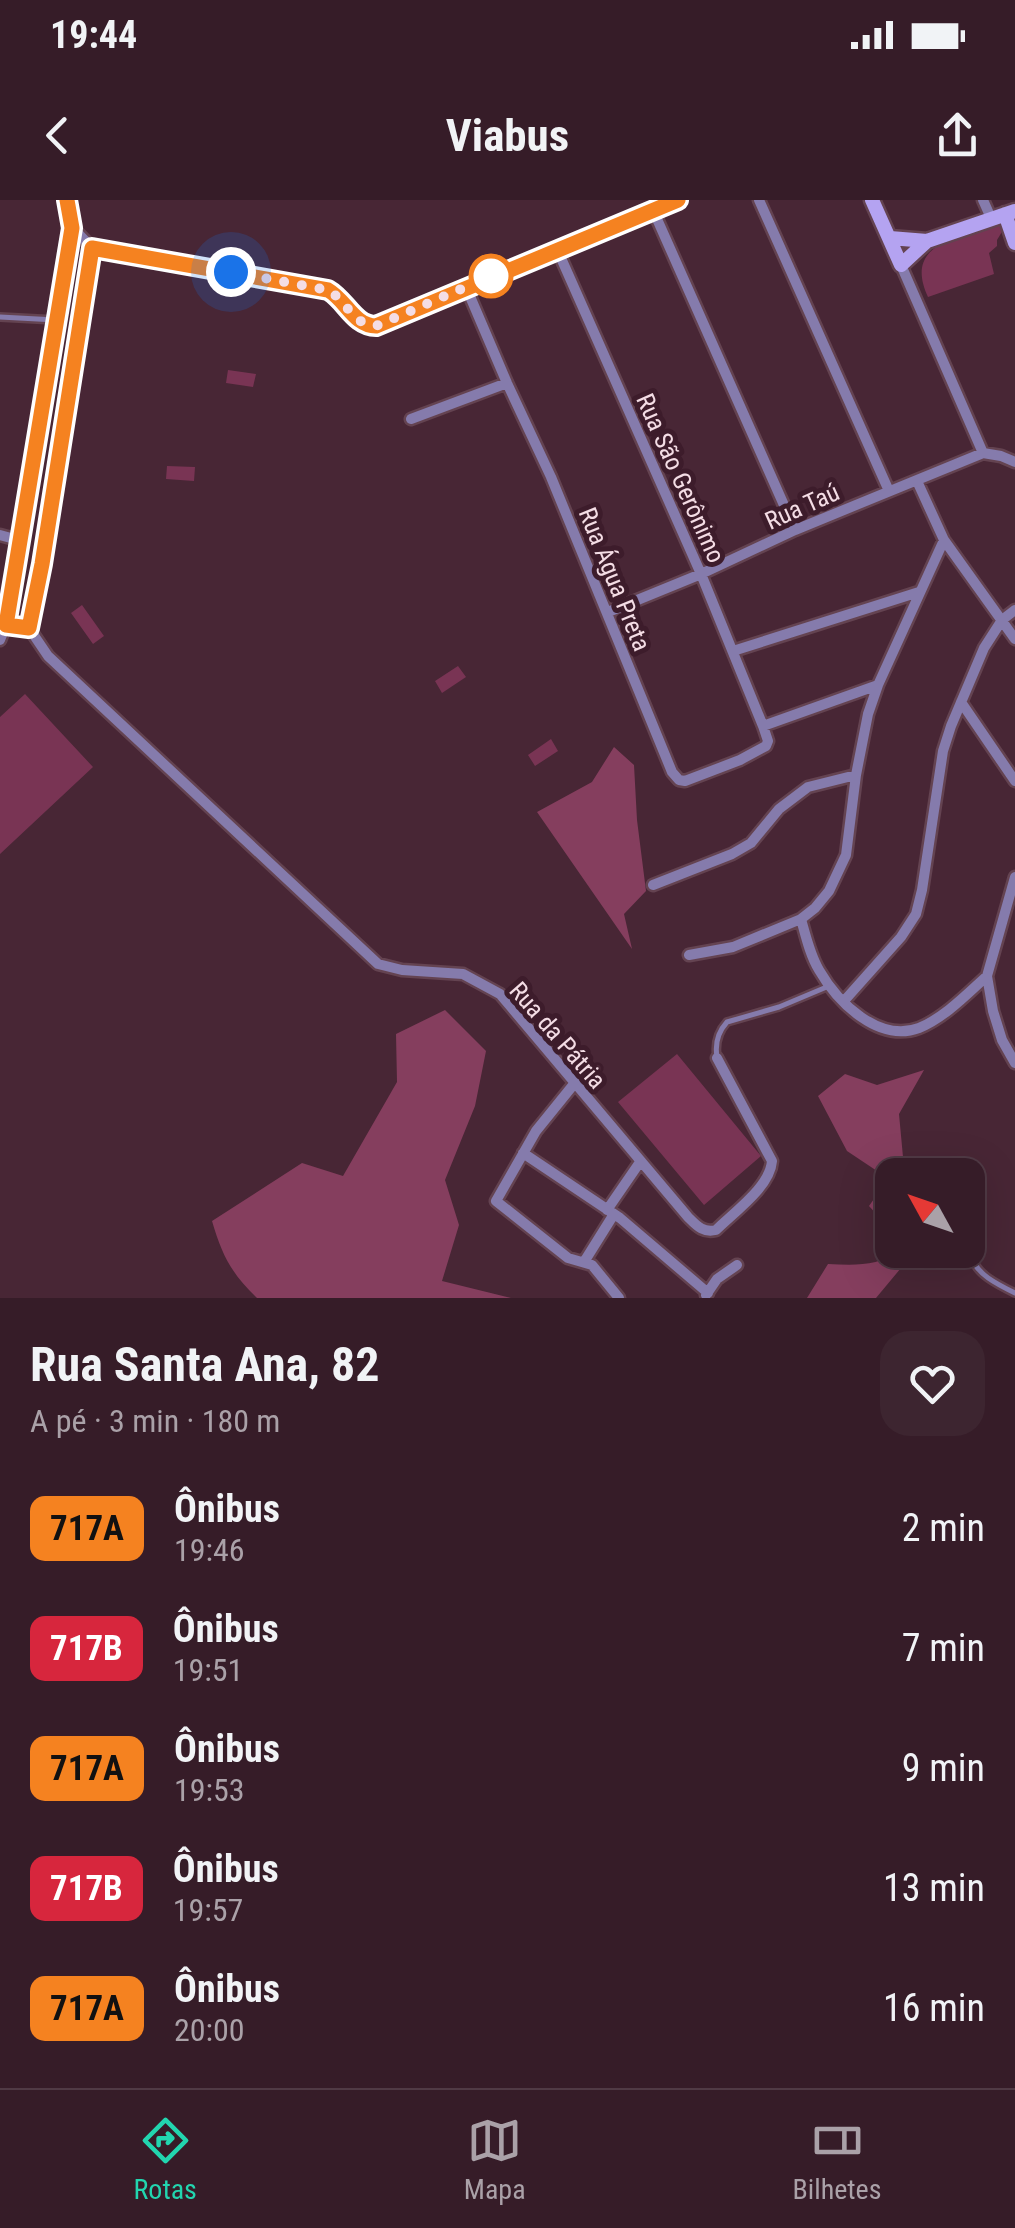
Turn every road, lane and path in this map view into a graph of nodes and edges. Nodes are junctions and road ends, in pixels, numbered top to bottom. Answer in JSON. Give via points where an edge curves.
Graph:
{"nodes":[{"id":1,"x":67,"y":200,"type":"edge"},
{"id":2,"x":678,"y":200,"type":"edge"},
{"id":3,"x":759,"y":200,"type":"edge"},
{"id":4,"x":872,"y":200,"type":"edge"},
{"id":5,"x":983,"y":200,"type":"edge"},
{"id":6,"x":653,"y":210,"type":"junction"},
{"id":7,"x":1004,"y":215,"type":"edge"},
{"id":8,"x":72,"y":228,"type":"junction"},
{"id":9,"x":890,"y":238,"type":"junction"},
{"id":10,"x":928,"y":241,"type":"junction"},
{"id":11,"x":1015,"y":243,"type":"edge"},
{"id":12,"x":92,"y":248,"type":"junction"},
{"id":13,"x":557,"y":249,"type":"junction"},
{"id":14,"x":901,"y":264,"type":"junction"},
{"id":15,"x":466,"y":287,"type":"junction"},
{"id":16,"x":0,"y":317,"type":"edge"},
{"id":17,"x":56,"y":320,"type":"junction"},
{"id":18,"x":507,"y":383,"type":"junction"},
{"id":19,"x":411,"y":419,"type":"dead end"},
{"id":20,"x":983,"y":454,"type":"junction"},
{"id":21,"x":1015,"y":462,"type":"edge"},
{"id":22,"x":916,"y":481,"type":"junction"},
{"id":23,"x":890,"y":490,"type":"junction"},
{"id":24,"x":796,"y":530,"type":"junction"},
{"id":25,"x":0,"y":535,"type":"edge"},
{"id":26,"x":944,"y":540,"type":"junction"},
{"id":27,"x":22,"y":541,"type":"junction"},
{"id":28,"x":701,"y":574,"type":"junction"},
{"id":29,"x":919,"y":592,"type":"junction"},
{"id":30,"x":1015,"y":610,"type":"edge"},
{"id":31,"x":608,"y":612,"type":"junction"},
{"id":32,"x":1002,"y":620,"type":"junction"},
{"id":33,"x":6,"y":625,"type":"junction"},
{"id":34,"x":29,"y":628,"type":"junction"},
{"id":35,"x":0,"y":638,"type":"edge"},
{"id":36,"x":1015,"y":639,"type":"edge"},
{"id":37,"x":733,"y":651,"type":"junction"},
{"id":38,"x":878,"y":685,"type":"junction"},
{"id":39,"x":961,"y":702,"type":"junction"},
{"id":40,"x":763,"y":726,"type":"junction"},
{"id":41,"x":856,"y":775,"type":"junction"},
{"id":42,"x":1015,"y":781,"type":"edge"},
{"id":43,"x":1015,"y":877,"type":"edge"},
{"id":44,"x":653,"y":885,"type":"dead end"},
{"id":45,"x":801,"y":919,"type":"junction"},
{"id":46,"x":689,"y":955,"type":"dead end"},
{"id":47,"x":987,"y":976,"type":"junction"},
{"id":48,"x":829,"y":986,"type":"junction"},
{"id":49,"x":844,"y":1001,"type":"junction"},
{"id":50,"x":717,"y":1058,"type":"joint"},
{"id":51,"x":1015,"y":1063,"type":"edge"},
{"id":52,"x":574,"y":1084,"type":"junction"},
{"id":53,"x":523,"y":1153,"type":"junction"},
{"id":54,"x":640,"y":1162,"type":"junction"},
{"id":55,"x":610,"y":1212,"type":"junction"},
{"id":56,"x":584,"y":1262,"type":"junction"},
{"id":57,"x":736,"y":1265,"type":"dead end"},
{"id":58,"x":976,"y":1268,"type":"edge"},
{"id":59,"x":1015,"y":1293,"type":"edge"},
{"id":60,"x":706,"y":1295,"type":"edge"},
{"id":61,"x":620,"y":1298,"type":"edge"}],
"edges":[{"from":1,"to":8,"type":"street"},
{"from":2,"to":6,"type":"street"},
{"from":3,"to":23,"type":"street"},
{"from":4,"to":9,"type":"street"},
{"from":5,"to":7,"type":"street"},
{"from":6,"to":13,"type":"street"},
{"from":6,"to":24,"type":"street"},
{"from":7,"to":10,"type":"street"},
{"from":7,"to":11,"type":"street"},
{"from":8,"to":12,"type":"street"},
{"from":8,"to":17,"type":"street"},
{"from":9,"to":10,"type":"street"},
{"from":9,"to":14,"type":"street"},
{"from":10,"to":14,"type":"street"},
{"from":12,"to":15,"type":"street","via":[[328,290],[368,326]]},
{"from":12,"to":34,"type":"street"},
{"from":13,"to":15,"type":"street"},
{"from":13,"to":28,"type":"street","name":"Rua São Gerônimo"},
{"from":14,"to":20,"type":"street"},
{"from":15,"to":18,"type":"street","name":"Rua Água Preta"},
{"from":16,"to":17,"type":"lane"},
{"from":17,"to":27,"type":"street"},
{"from":18,"to":19,"type":"street"},
{"from":18,"to":31,"type":"street","name":"Rua Água Preta"},
{"from":20,"to":21,"type":"street"},
{"from":20,"to":22,"type":"street","name":"Rua Taú"},
{"from":22,"to":23,"type":"street","name":"Rua Taú"},
{"from":22,"to":26,"type":"street"},
{"from":23,"to":24,"type":"street","name":"Rua Taú"},
{"from":24,"to":28,"type":"street","name":"Rua Taú"},
{"from":25,"to":27,"type":"street"},
{"from":26,"to":29,"type":"street"},
{"from":26,"to":32,"type":"street"},
{"from":27,"to":33,"type":"street"},
{"from":28,"to":31,"type":"street","name":"Rua Taú"},
{"from":28,"to":37,"type":"street","name":"Rua São Gerônimo"},
{"from":29,"to":37,"type":"street"},
{"from":29,"to":38,"type":"street"},
{"from":30,"to":32,"type":"street"},
{"from":31,"to":40,"type":"street","name":"Rua Água Preta","via":[[675,776],[685,781],[762,750],[768,741]]},
{"from":32,"to":36,"type":"street"},
{"from":32,"to":39,"type":"street"},
{"from":33,"to":34,"type":"street"},
{"from":33,"to":35,"type":"street"},
{"from":34,"to":52,"type":"street","name":"Rua da Pátria","via":[[48,656],[378,964],[482,982],[514,1008]]},
{"from":37,"to":40,"type":"street","name":"Rua São Gerônimo"},
{"from":38,"to":40,"type":"street"},
{"from":38,"to":41,"type":"street"},
{"from":39,"to":42,"type":"street"},
{"from":39,"to":49,"type":"street","via":[[943,752],[916,914]]},
{"from":41,"to":44,"type":"street","via":[[808,787],[751,843]]},
{"from":41,"to":45,"type":"street","via":[[846,855],[829,891]]},
{"from":43,"to":47,"type":"street"},
{"from":45,"to":46,"type":"street","via":[[734,946]]},
{"from":45,"to":48,"type":"street"},
{"from":47,"to":49,"type":"street","via":[[916,1029],[876,1026]]},
{"from":47,"to":51,"type":"street","via":[[1002,1040]]},
{"from":48,"to":49,"type":"street"},
{"from":48,"to":50,"type":"lane","via":[[727,1022]]},
{"from":50,"to":54,"type":"street","name":"Rua da Pátria","via":[[772,1161],[765,1182],[708,1232]]},
{"from":52,"to":53,"type":"street"},
{"from":52,"to":54,"type":"street","name":"Rua da Pátria"},
{"from":53,"to":55,"type":"street"},
{"from":53,"to":56,"type":"street","via":[[496,1201],[568,1258]]},
{"from":54,"to":55,"type":"street"},
{"from":55,"to":56,"type":"street"},
{"from":55,"to":60,"type":"street"},
{"from":56,"to":61,"type":"street"},
{"from":57,"to":60,"type":"street"},
{"from":58,"to":59,"type":"lane"}]}
